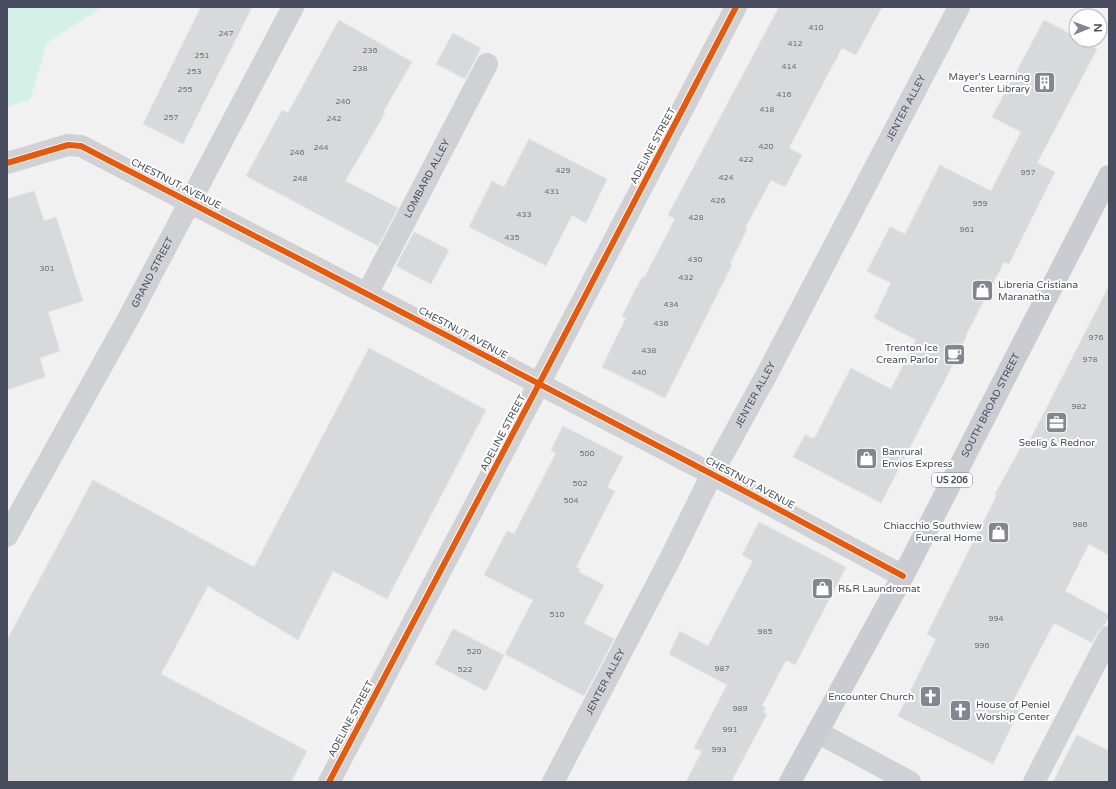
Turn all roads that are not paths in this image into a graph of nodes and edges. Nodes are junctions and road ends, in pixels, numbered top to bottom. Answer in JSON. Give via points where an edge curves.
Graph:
{"nodes":[{"id":1,"x":293,"y":7,"type":"edge"},
{"id":2,"x":736,"y":7,"type":"edge"},
{"id":3,"x":958,"y":7,"type":"edge"},
{"id":4,"x":488,"y":64,"type":"dead end"},
{"id":5,"x":7,"y":163,"type":"edge"},
{"id":6,"x":1109,"y":176,"type":"edge"},
{"id":7,"x":189,"y":202,"type":"junction"},
{"id":8,"x":367,"y":294,"type":"junction"},
{"id":9,"x":540,"y":384,"type":"junction"},
{"id":10,"x":712,"y":474,"type":"junction"},
{"id":11,"x":7,"y":536,"type":"edge"},
{"id":12,"x":903,"y":576,"type":"junction"},
{"id":13,"x":1109,"y":637,"type":"edge"},
{"id":14,"x":817,"y":732,"type":"junction"},
{"id":15,"x":329,"y":782,"type":"edge"},
{"id":16,"x":553,"y":782,"type":"edge"},
{"id":17,"x":790,"y":782,"type":"edge"},
{"id":18,"x":910,"y":782,"type":"edge"},
{"id":19,"x":1034,"y":782,"type":"edge"}],
"edges":[{"from":1,"to":7,"type":"street","name":"GRAND STREET"},
{"from":2,"to":9,"type":"street","name":"ADELINE STREET"},
{"from":3,"to":10,"type":"street","name":"JENTER ALLEY","via":[[772,365]]},
{"from":4,"to":8,"type":"street","name":"LOMBARD ALLEY"},
{"from":5,"to":7,"type":"street","name":"CHESTNUT AVENUE","via":[[68,145],[81,146]]},
{"from":6,"to":12,"type":"main road","name":"SOUTH BROAD STREET","number":"US 206"},
{"from":7,"to":8,"type":"street","name":"CHESTNUT AVENUE"},
{"from":7,"to":11,"type":"street","name":"GRAND STREET","via":[[128,319]]},
{"from":8,"to":9,"type":"street","name":"CHESTNUT AVENUE"},
{"from":9,"to":10,"type":"street","name":"CHESTNUT AVENUE"},
{"from":9,"to":15,"type":"street","name":"ADELINE STREET"},
{"from":10,"to":12,"type":"street","name":"CHESTNUT AVENUE"},
{"from":10,"to":16,"type":"street","name":"JENTER ALLEY"},
{"from":12,"to":14,"type":"main road","name":"SOUTH BROAD STREET","number":"US 206"},
{"from":13,"to":19,"type":"street"},
{"from":14,"to":17,"type":"main road","name":"SOUTH BROAD STREET","number":"US 206"},
{"from":14,"to":18,"type":"street"}]}
